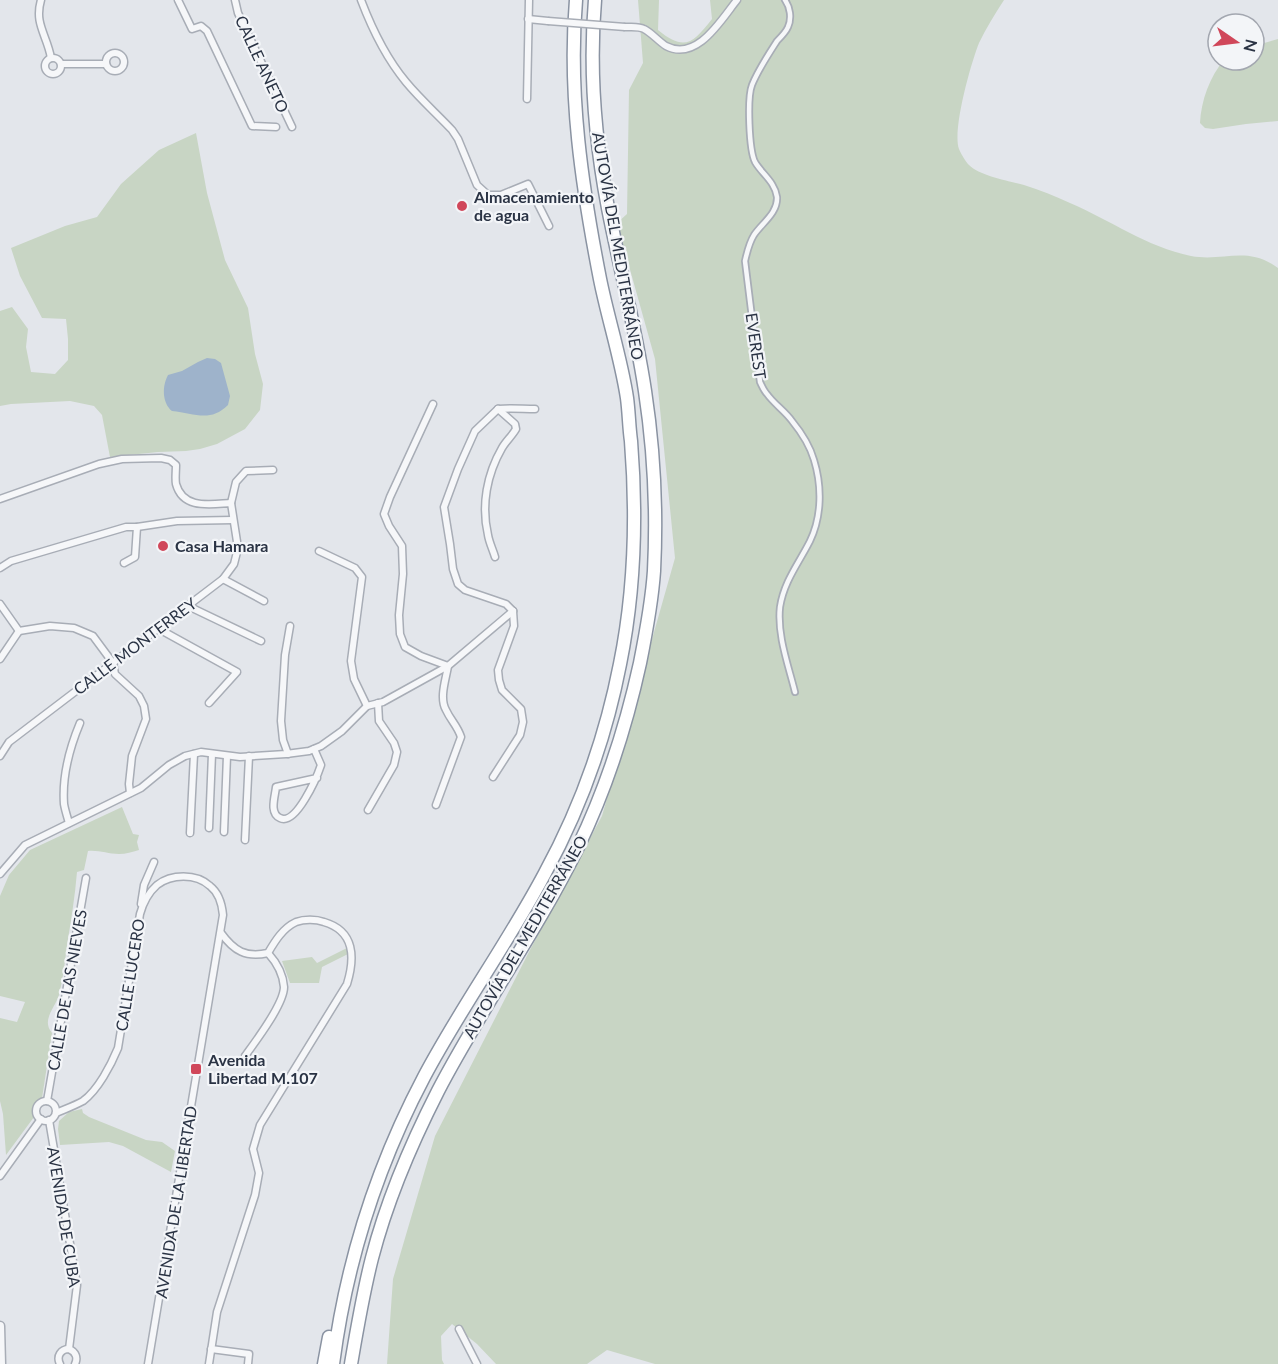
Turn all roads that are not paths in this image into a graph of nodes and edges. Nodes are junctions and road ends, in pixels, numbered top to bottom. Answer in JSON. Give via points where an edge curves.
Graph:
{"nodes":[{"id":1,"x":41,"y":0,"type":"edge"},
{"id":2,"x":178,"y":0,"type":"edge"},
{"id":3,"x":235,"y":0,"type":"edge"},
{"id":4,"x":361,"y":0,"type":"edge"},
{"id":5,"x":529,"y":0,"type":"edge"},
{"id":6,"x":576,"y":0,"type":"edge"},
{"id":7,"x":595,"y":0,"type":"edge"},
{"id":8,"x":737,"y":0,"type":"edge"},
{"id":9,"x":786,"y":0,"type":"edge"},
{"id":10,"x":528,"y":19,"type":"junction"},
{"id":11,"x":51,"y":58,"type":"junction"},
{"id":12,"x":61,"y":64,"type":"junction"},
{"id":13,"x":106,"y":64,"type":"dead end"},
{"id":14,"x":527,"y":99,"type":"dead end"},
{"id":15,"x":276,"y":127,"type":"dead end"},
{"id":16,"x":292,"y":127,"type":"dead end"},
{"id":17,"x":549,"y":226,"type":"dead end"},
{"id":18,"x":433,"y":404,"type":"dead end"},
{"id":19,"x":498,"y":409,"type":"junction"},
{"id":20,"x":536,"y":409,"type":"dead end"},
{"id":21,"x":273,"y":470,"type":"dead end"},
{"id":22,"x":0,"y":499,"type":"edge"},
{"id":23,"x":231,"y":503,"type":"junction"},
{"id":24,"x":233,"y":520,"type":"junction"},
{"id":25,"x":137,"y":527,"type":"junction"},
{"id":26,"x":319,"y":551,"type":"dead end"},
{"id":27,"x":495,"y":557,"type":"dead end"},
{"id":28,"x":124,"y":563,"type":"dead end"},
{"id":29,"x":0,"y":568,"type":"edge"},
{"id":30,"x":223,"y":579,"type":"junction"},
{"id":31,"x":264,"y":601,"type":"dead end"},
{"id":32,"x":0,"y":604,"type":"edge"},
{"id":33,"x":188,"y":606,"type":"junction"},
{"id":34,"x":513,"y":611,"type":"junction"},
{"id":35,"x":290,"y":626,"type":"dead end"},
{"id":36,"x":159,"y":629,"type":"junction"},
{"id":37,"x":19,"y":631,"type":"junction"},
{"id":38,"x":261,"y":641,"type":"dead end"},
{"id":39,"x":0,"y":659,"type":"edge"},
{"id":40,"x":113,"y":663,"type":"junction"},
{"id":41,"x":448,"y":666,"type":"junction"},
{"id":42,"x":795,"y":692,"type":"dead end"},
{"id":43,"x":209,"y":703,"type":"dead end"},
{"id":44,"x":378,"y":703,"type":"junction"},
{"id":45,"x":367,"y":706,"type":"junction"},
{"id":46,"x":80,"y":723,"type":"dead end"},
{"id":47,"x":314,"y":749,"type":"junction"},
{"id":48,"x":194,"y":754,"type":"junction"},
{"id":49,"x":212,"y":754,"type":"junction"},
{"id":50,"x":288,"y":754,"type":"junction"},
{"id":51,"x":0,"y":756,"type":"edge"},
{"id":52,"x":227,"y":756,"type":"junction"},
{"id":53,"x":249,"y":756,"type":"junction"},
{"id":54,"x":493,"y":777,"type":"dead end"},
{"id":55,"x":317,"y":778,"type":"junction"},
{"id":56,"x":130,"y":793,"type":"junction"},
{"id":57,"x":436,"y":805,"type":"dead end"},
{"id":58,"x":368,"y":810,"type":"dead end"},
{"id":59,"x":69,"y":823,"type":"junction"},
{"id":60,"x":209,"y":828,"type":"dead end"},
{"id":61,"x":224,"y":832,"type":"dead end"},
{"id":62,"x":190,"y":833,"type":"dead end"},
{"id":63,"x":245,"y":840,"type":"dead end"},
{"id":64,"x":154,"y":862,"type":"dead end"},
{"id":65,"x":0,"y":874,"type":"edge"},
{"id":66,"x":86,"y":878,"type":"dead end"},
{"id":67,"x":140,"y":914,"type":"junction"},
{"id":68,"x":221,"y":933,"type":"junction"},
{"id":69,"x":268,"y":953,"type":"junction"},
{"id":70,"x":245,"y":1056,"type":"dead end"},
{"id":71,"x":47,"y":1101,"type":"junction"},
{"id":72,"x":56,"y":1113,"type":"junction"},
{"id":73,"x":41,"y":1119,"type":"junction"},
{"id":74,"x":50,"y":1120,"type":"junction"},
{"id":75,"x":0,"y":1176,"type":"edge"},
{"id":76,"x":362,"y":1227,"type":"junction"},
{"id":77,"x":362,"y":1306,"type":"junction"},
{"id":78,"x":0,"y":1326,"type":"edge"},
{"id":79,"x":459,"y":1329,"type":"dead end"},
{"id":80,"x":69,"y":1349,"type":"junction"},
{"id":81,"x":211,"y":1349,"type":"junction"},
{"id":82,"x":1,"y":1364,"type":"edge"},
{"id":83,"x":60,"y":1364,"type":"edge"},
{"id":84,"x":75,"y":1364,"type":"edge"},
{"id":85,"x":148,"y":1364,"type":"edge"},
{"id":86,"x":209,"y":1364,"type":"edge"},
{"id":87,"x":248,"y":1364,"type":"edge"},
{"id":88,"x":324,"y":1364,"type":"edge"},
{"id":89,"x":333,"y":1364,"type":"edge"},
{"id":90,"x":351,"y":1364,"type":"edge"},
{"id":91,"x":357,"y":1364,"type":"edge"},
{"id":92,"x":477,"y":1364,"type":"edge"}],
"edges":[{"from":1,"to":11,"type":"street","via":[[40,26]]},
{"from":2,"to":15,"type":"street","via":[[192,29],[201,26],[207,30],[252,126]]},
{"from":3,"to":16,"type":"street","name":"CALLE ANETO"},
{"from":4,"to":17,"type":"street","via":[[370,24],[405,81],[458,139],[477,185],[488,195],[501,195],[528,184]]},
{"from":5,"to":10,"type":"street"},
{"from":6,"to":76,"type":"highway","name":"AUTOVÍA DEL MEDITERRÁNEO","via":[[574,46],[582,180],[627,398],[634,483],[632,575],[620,662],[605,728],[564,836],[424,1077],[401,1122]]},
{"from":7,"to":77,"type":"highway","name":"AUTOVÍA DEL MEDITERRÁNEO","via":[[592,55],[599,152],[645,392],[655,494],[654,574],[640,661],[613,763],[576,850],[471,1030],[416,1136],[385,1217]]},
{"from":8,"to":10,"type":"street","bridge":true,"via":[[702,42],[689,49],[674,49],[644,29]]},
{"from":9,"to":42,"type":"street","name":"EVEREST","via":[[788,26],[766,58],[749,98],[752,153],[777,198],[774,212],[754,234],[745,261],[760,382],[804,438],[818,476],[816,527],[791,572],[780,608],[782,644]]},
{"from":10,"to":14,"type":"street"},
{"from":11,"to":12,"type":"street"},
{"from":11,"to":12,"type":"street","via":[[45,66],[49,73],[59,72]]},
{"from":12,"to":13,"type":"street"},
{"from":18,"to":41,"type":"street","via":[[384,514],[402,546],[399,615],[405,647]]},
{"from":19,"to":20,"type":"street"},
{"from":19,"to":27,"type":"street","via":[[516,429],[490,472],[486,490],[485,514]]},
{"from":19,"to":34,"type":"street","via":[[475,431],[444,507],[458,584],[506,604]]},
{"from":21,"to":23,"type":"street","via":[[246,471],[236,482]]},
{"from":22,"to":23,"type":"street","via":[[99,464],[161,458],[176,465],[175,482],[194,504]]},
{"from":23,"to":24,"type":"street","name":"CALLE MONTERREY"},
{"from":24,"to":25,"type":"street","via":[[177,521]]},
{"from":24,"to":30,"type":"street","name":"CALLE MONTERREY","via":[[238,548],[234,564]]},
{"from":25,"to":28,"type":"street","via":[[135,557]]},
{"from":25,"to":29,"type":"street","via":[[34,554]]},
{"from":26,"to":45,"type":"street","via":[[355,568],[362,577],[351,661],[354,679]]},
{"from":30,"to":31,"type":"street"},
{"from":30,"to":33,"type":"street","name":"CALLE MONTERREY"},
{"from":32,"to":37,"type":"street"},
{"from":33,"to":36,"type":"street","name":"CALLE MONTERREY"},
{"from":33,"to":38,"type":"street"},
{"from":34,"to":41,"type":"street"},
{"from":34,"to":54,"type":"street","via":[[514,626],[498,670],[502,690],[521,710],[523,722],[520,735]]},
{"from":35,"to":50,"type":"street","via":[[281,721]]},
{"from":36,"to":40,"type":"street","name":"CALLE MONTERREY"},
{"from":36,"to":43,"type":"street","via":[[237,672]]},
{"from":37,"to":39,"type":"street"},
{"from":37,"to":40,"type":"street","via":[[51,626],[74,628],[93,636]]},
{"from":40,"to":51,"type":"street","name":"CALLE MONTERREY","via":[[9,742]]},
{"from":40,"to":56,"type":"street","via":[[115,674],[139,696],[146,719],[132,756]]},
{"from":41,"to":44,"type":"street"},
{"from":41,"to":57,"type":"street","via":[[444,707],[461,737]]},
{"from":44,"to":45,"type":"street"},
{"from":44,"to":58,"type":"street","via":[[379,721],[397,752],[394,765]]},
{"from":45,"to":47,"type":"street","via":[[342,731]]},
{"from":46,"to":59,"type":"street","via":[[71,745],[65,783],[64,805]]},
{"from":47,"to":50,"type":"street"},
{"from":47,"to":55,"type":"street","via":[[321,765]]},
{"from":48,"to":49,"type":"street"},
{"from":48,"to":56,"type":"street","via":[[169,765]]},
{"from":48,"to":62,"type":"street"},
{"from":49,"to":52,"type":"street"},
{"from":49,"to":60,"type":"street"},
{"from":50,"to":53,"type":"street"},
{"from":52,"to":53,"type":"street"},
{"from":52,"to":61,"type":"street"},
{"from":53,"to":63,"type":"street"},
{"from":55,"to":55,"type":"street","via":[[290,818],[285,820],[274,814],[276,787]]},
{"from":56,"to":59,"type":"street"},
{"from":59,"to":65,"type":"street","via":[[25,845]]},
{"from":64,"to":67,"type":"street","via":[[144,885]]},
{"from":66,"to":71,"type":"street","name":"CALLE DE LAS NIEVES"},
{"from":67,"to":68,"type":"street","name":"CALLE LUCERO","via":[[155,886],[172,877],[191,877],[209,885],[222,904]]},
{"from":67,"to":72,"type":"street","name":"CALLE LUCERO","via":[[113,1060],[84,1100]]},
{"from":68,"to":69,"type":"street","via":[[251,956]]},
{"from":68,"to":85,"type":"street","name":"AVENIDA DE LA LIBERTAD"},
{"from":69,"to":70,"type":"street","via":[[278,966],[284,990]]},
{"from":69,"to":81,"type":"street","via":[[276,939],[297,922],[322,921],[342,931],[348,940],[351,969],[347,984],[256,1136],[253,1149],[259,1173],[255,1195],[217,1312]]},
{"from":71,"to":72,"type":"street","via":[[54,1104]]},
{"from":71,"to":73,"type":"street","via":[[37,1108]]},
{"from":72,"to":74,"type":"street"},
{"from":73,"to":74,"type":"street"},
{"from":73,"to":75,"type":"street"},
{"from":74,"to":80,"type":"street","name":"AVENIDA DE CUBA","via":[[77,1285]]},
{"from":76,"to":88,"type":"highway","via":[[340,1286]]},
{"from":76,"to":89,"type":"highway","name":"AUTOVÍA DEL MEDITERRÁNEO","via":[[341,1311]]},
{"from":77,"to":90,"type":"highway","name":"AUTOVÍA DEL MEDITERRÁNEO"},
{"from":77,"to":91,"type":"highway"},
{"from":78,"to":82,"type":"street"},
{"from":79,"to":92,"type":"street"},
{"from":80,"to":83,"type":"street","via":[[59,1354]]},
{"from":80,"to":84,"type":"street","via":[[76,1355]]},
{"from":81,"to":86,"type":"street"},
{"from":81,"to":87,"type":"street","via":[[249,1354]]}]}
